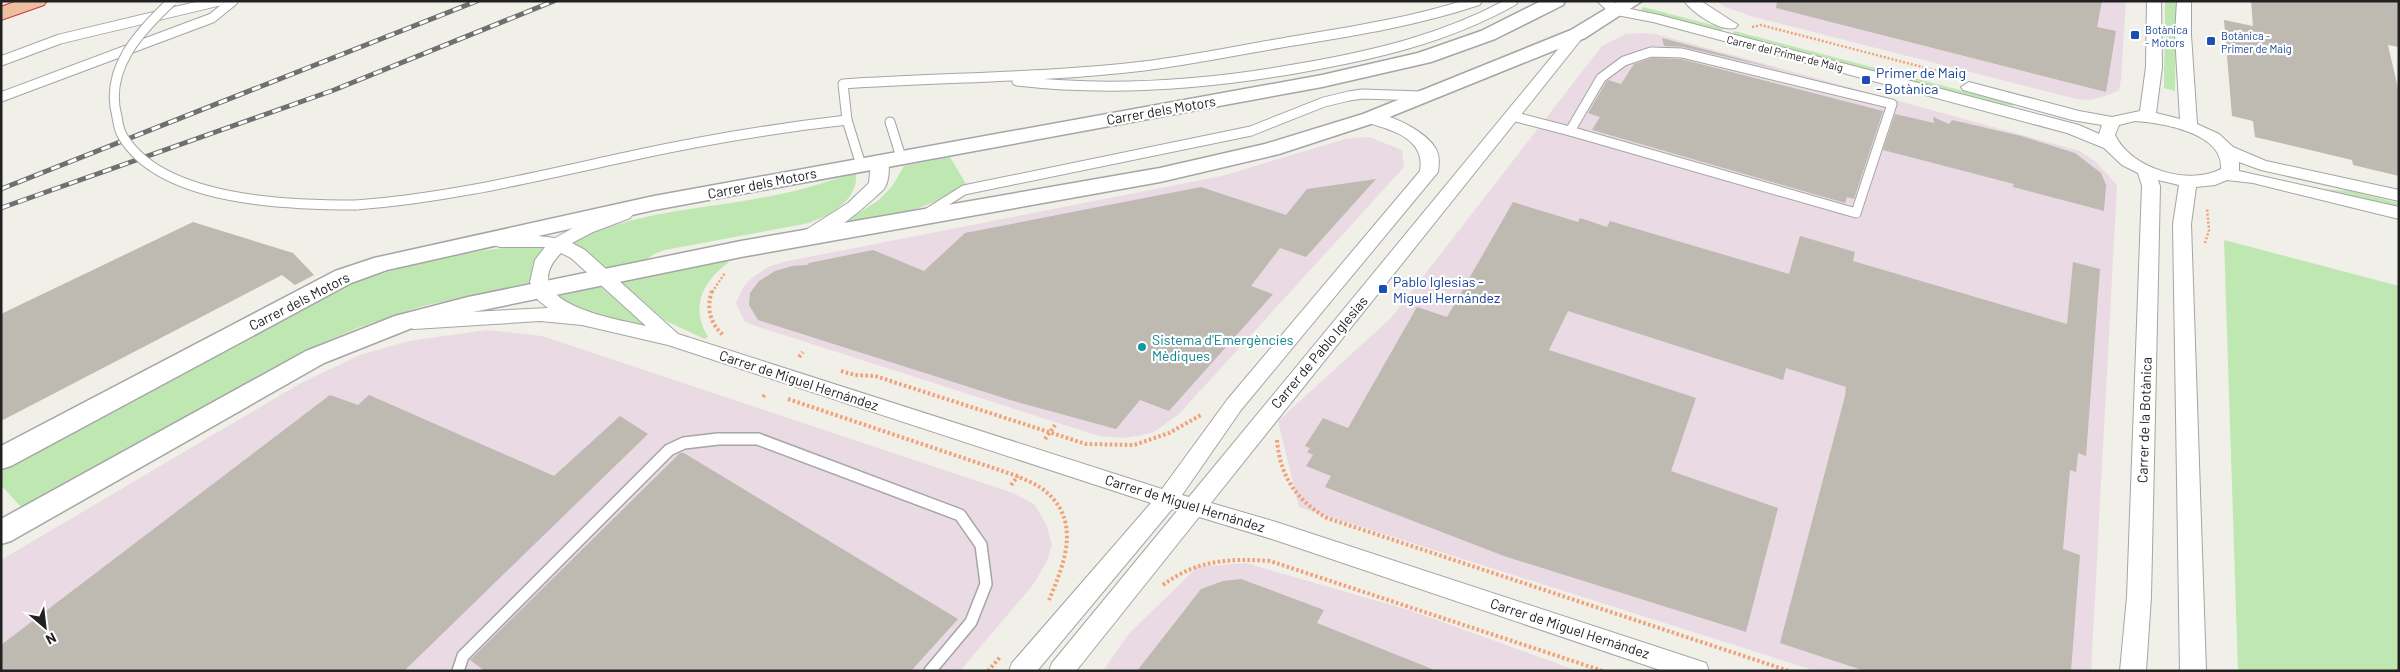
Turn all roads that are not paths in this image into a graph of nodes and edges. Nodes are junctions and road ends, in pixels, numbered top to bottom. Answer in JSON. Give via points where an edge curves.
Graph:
{"nodes":[{"id":1,"x":37,"y":1,"type":"edge"},
{"id":2,"x":172,"y":1,"type":"edge"},
{"id":3,"x":219,"y":1,"type":"edge"},
{"id":4,"x":233,"y":1,"type":"edge"},
{"id":5,"x":1477,"y":1,"type":"edge"},
{"id":6,"x":1512,"y":1,"type":"edge"},
{"id":7,"x":1556,"y":1,"type":"edge"},
{"id":8,"x":1691,"y":1,"type":"edge"},
{"id":9,"x":2154,"y":1,"type":"edge"},
{"id":10,"x":2184,"y":1,"type":"edge"},
{"id":11,"x":1623,"y":3,"type":"edge"},
{"id":12,"x":1,"y":14,"type":"edge"},
{"id":13,"x":1730,"y":25,"type":"junction"},
{"id":14,"x":1578,"y":34,"type":"junction"},
{"id":15,"x":1,"y":61,"type":"edge"},
{"id":16,"x":995,"y":78,"type":"junction"},
{"id":17,"x":1421,"y":96,"type":"junction"},
{"id":18,"x":1,"y":97,"type":"edge"},
{"id":19,"x":1512,"y":116,"type":"junction"},
{"id":20,"x":2145,"y":116,"type":"junction"},
{"id":21,"x":1370,"y":118,"type":"junction"},
{"id":22,"x":847,"y":120,"type":"junction"},
{"id":23,"x":890,"y":122,"type":"dead end"},
{"id":24,"x":2112,"y":122,"type":"junction"},
{"id":25,"x":2189,"y":126,"type":"junction"},
{"id":26,"x":1570,"y":132,"type":"junction"},
{"id":27,"x":2110,"y":145,"type":"junction"},
{"id":28,"x":2227,"y":150,"type":"junction"},
{"id":29,"x":881,"y":161,"type":"junction"},
{"id":30,"x":2146,"y":170,"type":"junction"},
{"id":31,"x":2226,"y":175,"type":"junction"},
{"id":32,"x":2193,"y":185,"type":"junction"},
{"id":33,"x":2399,"y":196,"type":"edge"},
{"id":34,"x":654,"y":203,"type":"junction"},
{"id":35,"x":2399,"y":213,"type":"edge"},
{"id":36,"x":919,"y":219,"type":"junction"},
{"id":37,"x":808,"y":237,"type":"junction"},
{"id":38,"x":560,"y":243,"type":"junction"},
{"id":39,"x":450,"y":246,"type":"junction"},
{"id":40,"x":605,"y":279,"type":"junction"},
{"id":41,"x":542,"y":291,"type":"junction"},
{"id":42,"x":582,"y":318,"type":"junction"},
{"id":43,"x":404,"y":322,"type":"junction"},
{"id":44,"x":671,"y":339,"type":"junction"},
{"id":45,"x":1,"y":459,"type":"edge"},
{"id":46,"x":1167,"y":499,"type":"junction"},
{"id":47,"x":1195,"y":507,"type":"junction"},
{"id":48,"x":1,"y":533,"type":"edge"},
{"id":49,"x":458,"y":671,"type":"edge"},
{"id":50,"x":930,"y":671,"type":"edge"},
{"id":51,"x":1021,"y":671,"type":"edge"},
{"id":52,"x":1061,"y":671,"type":"edge"},
{"id":53,"x":1697,"y":671,"type":"edge"},
{"id":54,"x":2133,"y":671,"type":"edge"},
{"id":55,"x":2193,"y":671,"type":"edge"}],
"edges":[{"from":1,"to":12,"type":"highway"},
{"from":2,"to":22,"type":"lane","bridge":true,"via":[[130,46],[113,88],[114,114],[126,142],[148,163],[201,189],[249,200],[281,204],[356,205],[407,201],[468,192],[671,147],[804,124]]},
{"from":3,"to":15,"type":"lane","via":[[93,30]]},
{"from":4,"to":18,"type":"lane","via":[[212,18]]},
{"from":5,"to":16,"type":"lane","via":[[1414,20],[1188,60],[1103,71]]},
{"from":6,"to":16,"type":"lane","via":[[1421,40],[1348,60],[1267,74],[1135,86],[1049,86]]},
{"from":7,"to":29,"type":"street","name":"Carrer dels Motors","via":[[1488,35],[1424,58],[1322,81]]},
{"from":8,"to":13,"type":"street","name":"Carrer del Primer de Maig"},
{"from":9,"to":20,"type":"street","via":[[2154,67],[2149,111]]},
{"from":10,"to":25,"type":"street"},
{"from":11,"to":13,"type":"street","name":"Carrer del Primer de Maig"},
{"from":11,"to":14,"type":"street"},
{"from":11,"to":27,"type":"street","name":"Carrer del Primer de Maig","via":[[1654,18],[2073,129]]},
{"from":13,"to":24,"type":"street","name":"Carrer del Primer de Maig","via":[[2078,116]]},
{"from":14,"to":17,"type":"street"},
{"from":14,"to":19,"type":"street","name":"Carrer de Pablo Iglesias"},
{"from":16,"to":22,"type":"lane","via":[[843,84]]},
{"from":17,"to":21,"type":"street"},
{"from":17,"to":36,"type":"lane","via":[[1349,96],[1324,102],[1252,131],[975,187],[964,190]]},
{"from":19,"to":26,"type":"lane"},
{"from":19,"to":47,"type":"street","name":"Carrer de Pablo Iglesias"},
{"from":20,"to":24,"type":"street"},
{"from":20,"to":25,"type":"street"},
{"from":21,"to":36,"type":"street","via":[[1226,160],[1160,175]]},
{"from":21,"to":46,"type":"street","via":[[1400,128],[1420,141],[1430,158],[1430,172],[1234,405]]},
{"from":22,"to":29,"type":"lane"},
{"from":23,"to":29,"type":"lane"},
{"from":24,"to":27,"type":"street","via":[[2106,132]]},
{"from":25,"to":28,"type":"street"},
{"from":26,"to":26,"type":"lane","via":[[1856,213],[1892,104],[1682,52],[1651,52],[1624,61],[1601,78]]},
{"from":27,"to":30,"type":"street","name":"Carrer del Primer de Maig","via":[[2125,159]]},
{"from":28,"to":31,"type":"street","via":[[2232,165]]},
{"from":28,"to":33,"type":"street","via":[[2261,165]]},
{"from":29,"to":34,"type":"street","name":"Carrer dels Motors"},
{"from":29,"to":37,"type":"street","via":[[878,185],[854,207]]},
{"from":30,"to":32,"type":"street","name":"Carrer del Primer de Maig"},
{"from":30,"to":54,"type":"street","name":"Carrer de la Botànica","via":[[2152,186],[2139,588]]},
{"from":31,"to":32,"type":"street","name":"Carrer del Primer de Maig"},
{"from":31,"to":35,"type":"street","via":[[2253,178]]},
{"from":32,"to":55,"type":"street","via":[[2182,224]]},
{"from":34,"to":38,"type":"street","via":[[598,222]]},
{"from":34,"to":39,"type":"street","name":"Carrer dels Motors"},
{"from":36,"to":37,"type":"street"},
{"from":37,"to":40,"type":"street","via":[[688,259]]},
{"from":38,"to":39,"type":"street","name":"Carrer de Miguel Hernández","via":[[520,238]]},
{"from":38,"to":40,"type":"street","name":"Carrer de Miguel Hernández","via":[[578,254]]},
{"from":38,"to":41,"type":"street","via":[[541,268]]},
{"from":39,"to":45,"type":"street","name":"Carrer dels Motors","via":[[343,276]]},
{"from":40,"to":41,"type":"street"},
{"from":40,"to":44,"type":"street","name":"Carrer de Miguel Hernández"},
{"from":41,"to":42,"type":"street","name":"Carrer de Miguel Hernández","via":[[555,303]]},
{"from":41,"to":43,"type":"street","via":[[468,305]]},
{"from":42,"to":43,"type":"street","name":"Carrer de Miguel Hernández","via":[[540,314]]},
{"from":42,"to":44,"type":"street","name":"Carrer de Miguel Hernández"},
{"from":43,"to":48,"type":"street","via":[[315,357]]},
{"from":44,"to":46,"type":"street","name":"Carrer de Miguel Hernández"},
{"from":46,"to":47,"type":"street","name":"Carrer de Miguel Hernández"},
{"from":46,"to":51,"type":"street"},
{"from":47,"to":52,"type":"street","name":"Carrer de Pablo Iglesias"},
{"from":47,"to":53,"type":"street","name":"Carrer de Miguel Hernández"},
{"from":49,"to":50,"type":"lane","via":[[463,656],[669,450],[684,443],[718,439],[758,439],[960,515],[981,545],[986,584],[971,622]]}]}
